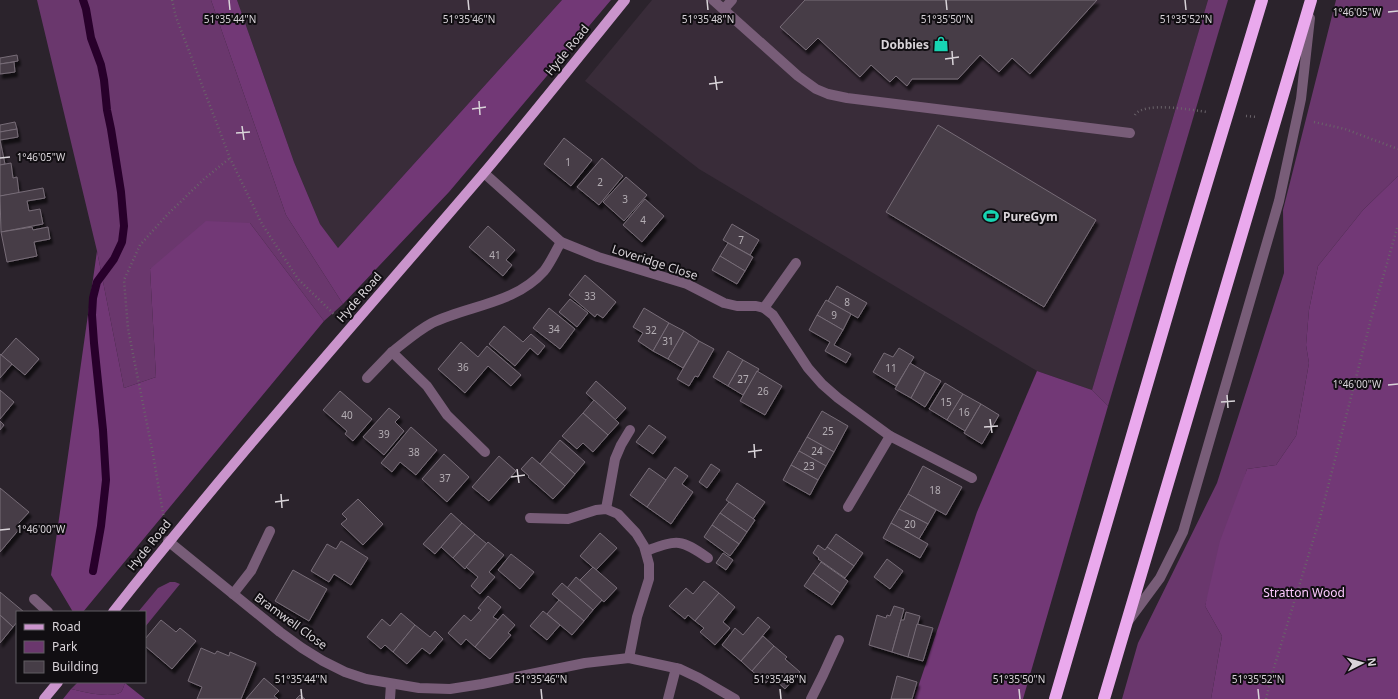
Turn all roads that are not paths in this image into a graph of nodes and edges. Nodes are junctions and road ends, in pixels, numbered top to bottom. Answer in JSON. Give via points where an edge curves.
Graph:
{"nodes":[{"id":1,"x":625,"y":0,"type":"edge"},
{"id":2,"x":713,"y":0,"type":"edge"},
{"id":3,"x":732,"y":0,"type":"edge"},
{"id":4,"x":1262,"y":0,"type":"edge"},
{"id":5,"x":1311,"y":0,"type":"edge"},
{"id":6,"x":724,"y":9,"type":"junction"},
{"id":7,"x":1130,"y":133,"type":"road end"},
{"id":8,"x":484,"y":173,"type":"junction"},
{"id":9,"x":561,"y":242,"type":"junction"},
{"id":10,"x":796,"y":263,"type":"dead end"},
{"id":11,"x":764,"y":308,"type":"junction"},
{"id":12,"x":392,"y":352,"type":"junction"},
{"id":13,"x":368,"y":378,"type":"dead end"},
{"id":14,"x":630,"y":430,"type":"dead end"},
{"id":15,"x":890,"y":436,"type":"junction"},
{"id":16,"x":484,"y":452,"type":"dead end"},
{"id":17,"x":972,"y":478,"type":"dead end"},
{"id":18,"x":848,"y":507,"type":"dead end"},
{"id":19,"x":606,"y":508,"type":"junction"},
{"id":20,"x":530,"y":518,"type":"dead end"},
{"id":21,"x":270,"y":531,"type":"dead end"},
{"id":22,"x":168,"y":541,"type":"junction"},
{"id":23,"x":646,"y":551,"type":"junction"},
{"id":24,"x":708,"y":558,"type":"dead end"},
{"id":25,"x":233,"y":594,"type":"junction"},
{"id":26,"x":34,"y":600,"type":"dead end"},
{"id":27,"x":47,"y":611,"type":"edge"},
{"id":28,"x":113,"y":611,"type":"edge"},
{"id":29,"x":1125,"y":624,"type":"junction"},
{"id":30,"x":839,"y":640,"type":"dead end"},
{"id":31,"x":629,"y":658,"type":"junction"},
{"id":32,"x":676,"y":668,"type":"junction"},
{"id":33,"x":57,"y":683,"type":"edge"},
{"id":34,"x":391,"y":684,"type":"junction"},
{"id":35,"x":44,"y":699,"type":"edge"},
{"id":36,"x":390,"y":699,"type":"edge"},
{"id":37,"x":668,"y":699,"type":"edge"},
{"id":38,"x":735,"y":699,"type":"edge"},
{"id":39,"x":811,"y":699,"type":"edge"},
{"id":40,"x":1055,"y":699,"type":"edge"},
{"id":41,"x":1104,"y":699,"type":"edge"}],
"edges":[{"from":1,"to":8,"type":"main road","name":"Hyde Road"},
{"from":2,"to":6,"type":"street"},
{"from":3,"to":6,"type":"street"},
{"from":4,"to":40,"type":"highway"},
{"from":5,"to":29,"type":"highway"},
{"from":5,"to":29,"type":"street","via":[[1301,98],[1279,201],[1183,532],[1160,578]]},
{"from":6,"to":7,"type":"street","via":[[798,76],[828,94]]},
{"from":8,"to":9,"type":"street","name":"Loveridge Close"},
{"from":8,"to":22,"type":"main road","name":"Hyde Road"},
{"from":9,"to":11,"type":"street","name":"Loveridge Close","via":[[598,257],[687,284],[724,303]]},
{"from":9,"to":12,"type":"street","via":[[544,271],[527,286],[493,303],[432,323]]},
{"from":10,"to":11,"type":"street"},
{"from":11,"to":15,"type":"street","via":[[773,315],[808,368],[822,384]]},
{"from":12,"to":13,"type":"street"},
{"from":12,"to":16,"type":"street","via":[[427,386],[447,415]]},
{"from":14,"to":19,"type":"street","via":[[615,458]]},
{"from":15,"to":17,"type":"street"},
{"from":15,"to":18,"type":"street"},
{"from":19,"to":20,"type":"street","via":[[568,519]]},
{"from":19,"to":23,"type":"street","via":[[618,514],[636,533]]},
{"from":21,"to":25,"type":"street","via":[[251,571]]},
{"from":22,"to":25,"type":"street","name":"Bramwell Close"},
{"from":22,"to":28,"type":"main road","name":"Hyde Road"},
{"from":23,"to":24,"type":"street","via":[[680,542]]},
{"from":23,"to":31,"type":"street","via":[[649,564],[648,579]]},
{"from":25,"to":34,"type":"street","name":"Bramwell Close","via":[[280,632],[323,661],[345,672]]},
{"from":26,"to":27,"type":"street"},
{"from":29,"to":41,"type":"highway"},
{"from":30,"to":39,"type":"street"},
{"from":31,"to":32,"type":"street","name":"Bramwell Close"},
{"from":31,"to":34,"type":"street","name":"Bramwell Close","via":[[586,663],[450,689]]},
{"from":32,"to":37,"type":"street"},
{"from":32,"to":38,"type":"street","name":"Bramwell Close"},
{"from":33,"to":35,"type":"main road"},
{"from":34,"to":36,"type":"street"}]}
